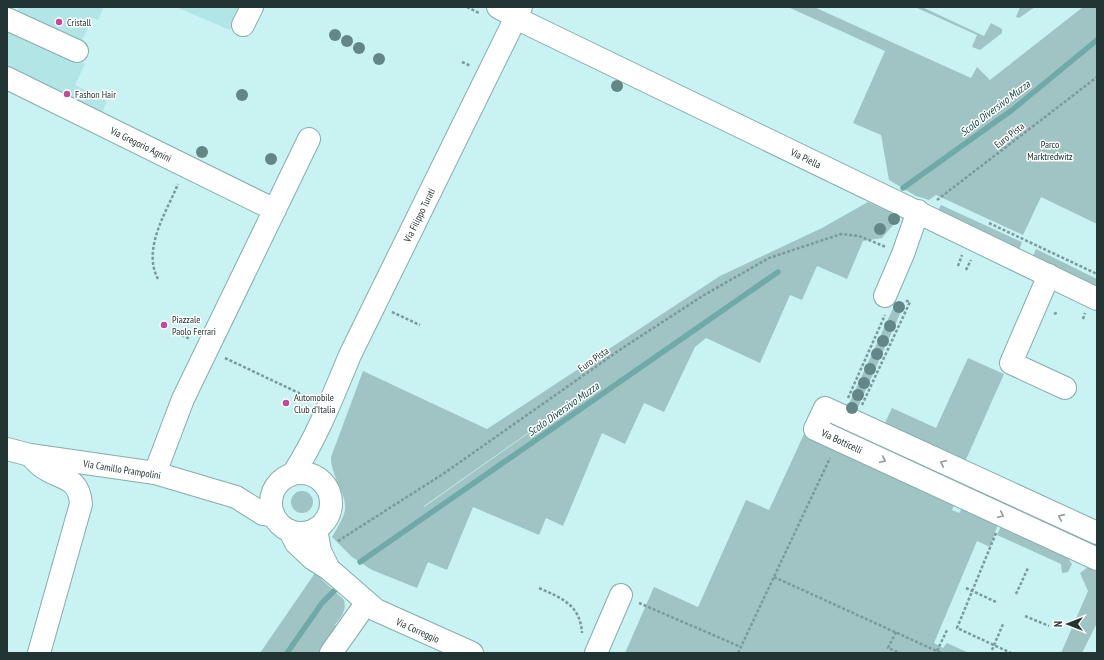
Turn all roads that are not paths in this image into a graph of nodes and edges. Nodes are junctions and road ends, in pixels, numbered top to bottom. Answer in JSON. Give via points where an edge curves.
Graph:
{"nodes":[{"id":1,"x":511,"y":11,"type":"edge"},
{"id":2,"x":7,"y":18,"type":"edge"},
{"id":3,"x":77,"y":51,"type":"dead end"},
{"id":4,"x":7,"y":78,"type":"edge"},
{"id":5,"x":309,"y":139,"type":"dead end"},
{"id":6,"x":926,"y":207,"type":"junction"},
{"id":7,"x":275,"y":210,"type":"junction"},
{"id":8,"x":1049,"y":275,"type":"junction"},
{"id":9,"x":1097,"y":299,"type":"edge"},
{"id":10,"x":891,"y":301,"type":"road end"},
{"id":11,"x":1065,"y":388,"type":"dead end"},
{"id":12,"x":319,"y":408,"type":"junction"},
{"id":13,"x":7,"y":449,"type":"edge"},
{"id":14,"x":30,"y":455,"type":"junction"},
{"id":15,"x":155,"y":473,"type":"junction"},
{"id":16,"x":318,"y":479,"type":"junction"},
{"id":17,"x":285,"y":480,"type":"junction"},
{"id":18,"x":236,"y":497,"type":"junction"},
{"id":19,"x":274,"y":516,"type":"junction"},
{"id":20,"x":316,"y":529,"type":"junction"},
{"id":21,"x":290,"y":531,"type":"junction"},
{"id":22,"x":1097,"y":533,"type":"edge"},
{"id":23,"x":1097,"y":559,"type":"edge"},
{"id":24,"x":324,"y":560,"type":"junction"},
{"id":25,"x":621,"y":595,"type":"road end"},
{"id":26,"x":367,"y":602,"type":"junction"},
{"id":27,"x":589,"y":646,"type":"edge"},
{"id":28,"x":39,"y":653,"type":"edge"},
{"id":29,"x":331,"y":653,"type":"edge"},
{"id":30,"x":472,"y":653,"type":"edge"}],
"edges":[{"from":1,"to":6,"type":"street","name":"Via Piella"},
{"from":1,"to":12,"type":"street","name":"Via Filippo Turati","via":[[350,355]]},
{"from":2,"to":3,"type":"street"},
{"from":4,"to":7,"type":"street","name":"Via Gregorio Agnini"},
{"from":5,"to":7,"type":"street"},
{"from":6,"to":8,"type":"street","name":"Via Piella"},
{"from":6,"to":10,"type":"street","via":[[903,254]]},
{"from":7,"to":15,"type":"street","via":[[183,399]]},
{"from":8,"to":9,"type":"street","name":"Via Piella"},
{"from":8,"to":11,"type":"street","via":[[1011,363]]},
{"from":12,"to":16,"type":"street","name":"Via Filippo Turati"},
{"from":12,"to":17,"type":"street","name":"Via Filippo Turati","via":[[309,449]]},
{"from":13,"to":14,"type":"street","name":"Via Camillo Prampolini"},
{"from":14,"to":15,"type":"street","name":"Via Camillo Prampolini"},
{"from":14,"to":28,"type":"street","via":[[41,466],[74,483],[81,504]]},
{"from":15,"to":18,"type":"street","name":"Via Camillo Prampolini"},
{"from":16,"to":17,"type":"street","via":[[311,475]]},
{"from":16,"to":20,"type":"street","via":[[330,494],[331,504],[326,518]]},
{"from":17,"to":18,"type":"street"},
{"from":17,"to":19,"type":"street","via":[[271,500]]},
{"from":18,"to":19,"type":"street","name":"Via Camillo Prampolini","via":[[264,514]]},
{"from":19,"to":21,"type":"street"},
{"from":20,"to":21,"type":"street","via":[[308,532]]},
{"from":20,"to":24,"type":"street"},
{"from":21,"to":24,"type":"street","via":[[296,543],[313,559]]},
{"from":22,"to":23,"type":"street","name":"Via Botticelli","one_way":true,"via":[[825,408],[815,429]]},
{"from":24,"to":26,"type":"street"},
{"from":25,"to":27,"type":"street"},
{"from":26,"to":29,"type":"street"},
{"from":26,"to":30,"type":"street","name":"Via Correggio","via":[[391,618]]}]}
